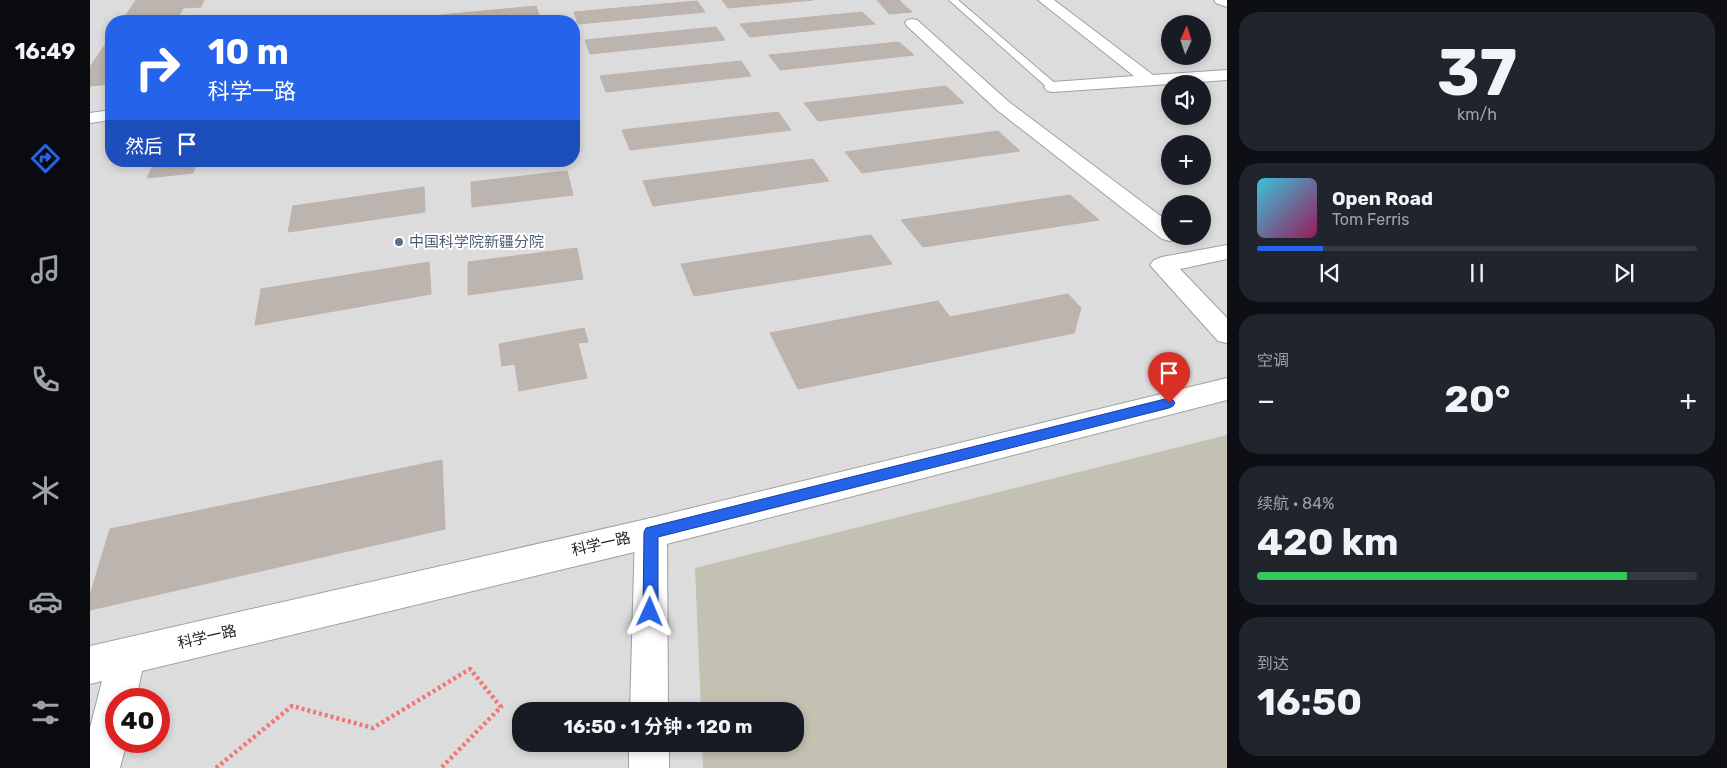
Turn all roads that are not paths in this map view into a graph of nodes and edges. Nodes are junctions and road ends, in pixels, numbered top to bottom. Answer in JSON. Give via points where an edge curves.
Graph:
{"nodes":[{"id":1,"x":953,"y":0,"type":"edge"},
{"id":2,"x":1045,"y":0,"type":"edge"},
{"id":3,"x":1221,"y":0,"type":"edge"},
{"id":4,"x":1227,"y":3,"type":"edge"},
{"id":5,"x":912,"y":23,"type":"dead end"},
{"id":6,"x":1227,"y":75,"type":"edge"},
{"id":7,"x":1149,"y":80,"type":"junction"},
{"id":8,"x":1053,"y":88,"type":"joint"},
{"id":9,"x":105,"y":116,"type":"edge"},
{"id":10,"x":90,"y":118,"type":"edge"},
{"id":11,"x":1161,"y":227,"type":"edge"},
{"id":12,"x":1184,"y":245,"type":"edge"},
{"id":13,"x":1227,"y":252,"type":"edge"},
{"id":14,"x":1200,"y":258,"type":"junction"},
{"id":15,"x":1227,"y":334,"type":"edge"},
{"id":16,"x":1227,"y":388,"type":"edge"},
{"id":17,"x":651,"y":532,"type":"junction"},
{"id":18,"x":128,"y":656,"type":"junction"},
{"id":19,"x":90,"y":665,"type":"edge"},
{"id":20,"x":120,"y":688,"type":"edge"},
{"id":21,"x":649,"y":702,"type":"edge"},
{"id":22,"x":105,"y":748,"type":"edge"},
{"id":23,"x":649,"y":752,"type":"edge"},
{"id":24,"x":100,"y":768,"type":"edge"},
{"id":25,"x":649,"y":768,"type":"edge"}],
"edges":[{"from":1,"to":8,"type":"lane"},
{"from":2,"to":7,"type":"street"},
{"from":3,"to":4,"type":"street"},
{"from":5,"to":11,"type":"street","via":[[1003,106]]},
{"from":6,"to":7,"type":"street"},
{"from":7,"to":8,"type":"street"},
{"from":9,"to":10,"type":"street"},
{"from":12,"to":14,"type":"street"},
{"from":13,"to":14,"type":"street"},
{"from":14,"to":15,"type":"street","via":[[1162,264]]},
{"from":16,"to":17,"type":"street","name":"科学一路"},
{"from":17,"to":18,"type":"street","name":"科学一路"},
{"from":17,"to":21,"type":"street"},
{"from":18,"to":19,"type":"street","name":"科学一路"},
{"from":18,"to":20,"type":"street"},
{"from":22,"to":24,"type":"street"},
{"from":23,"to":25,"type":"street"}]}
